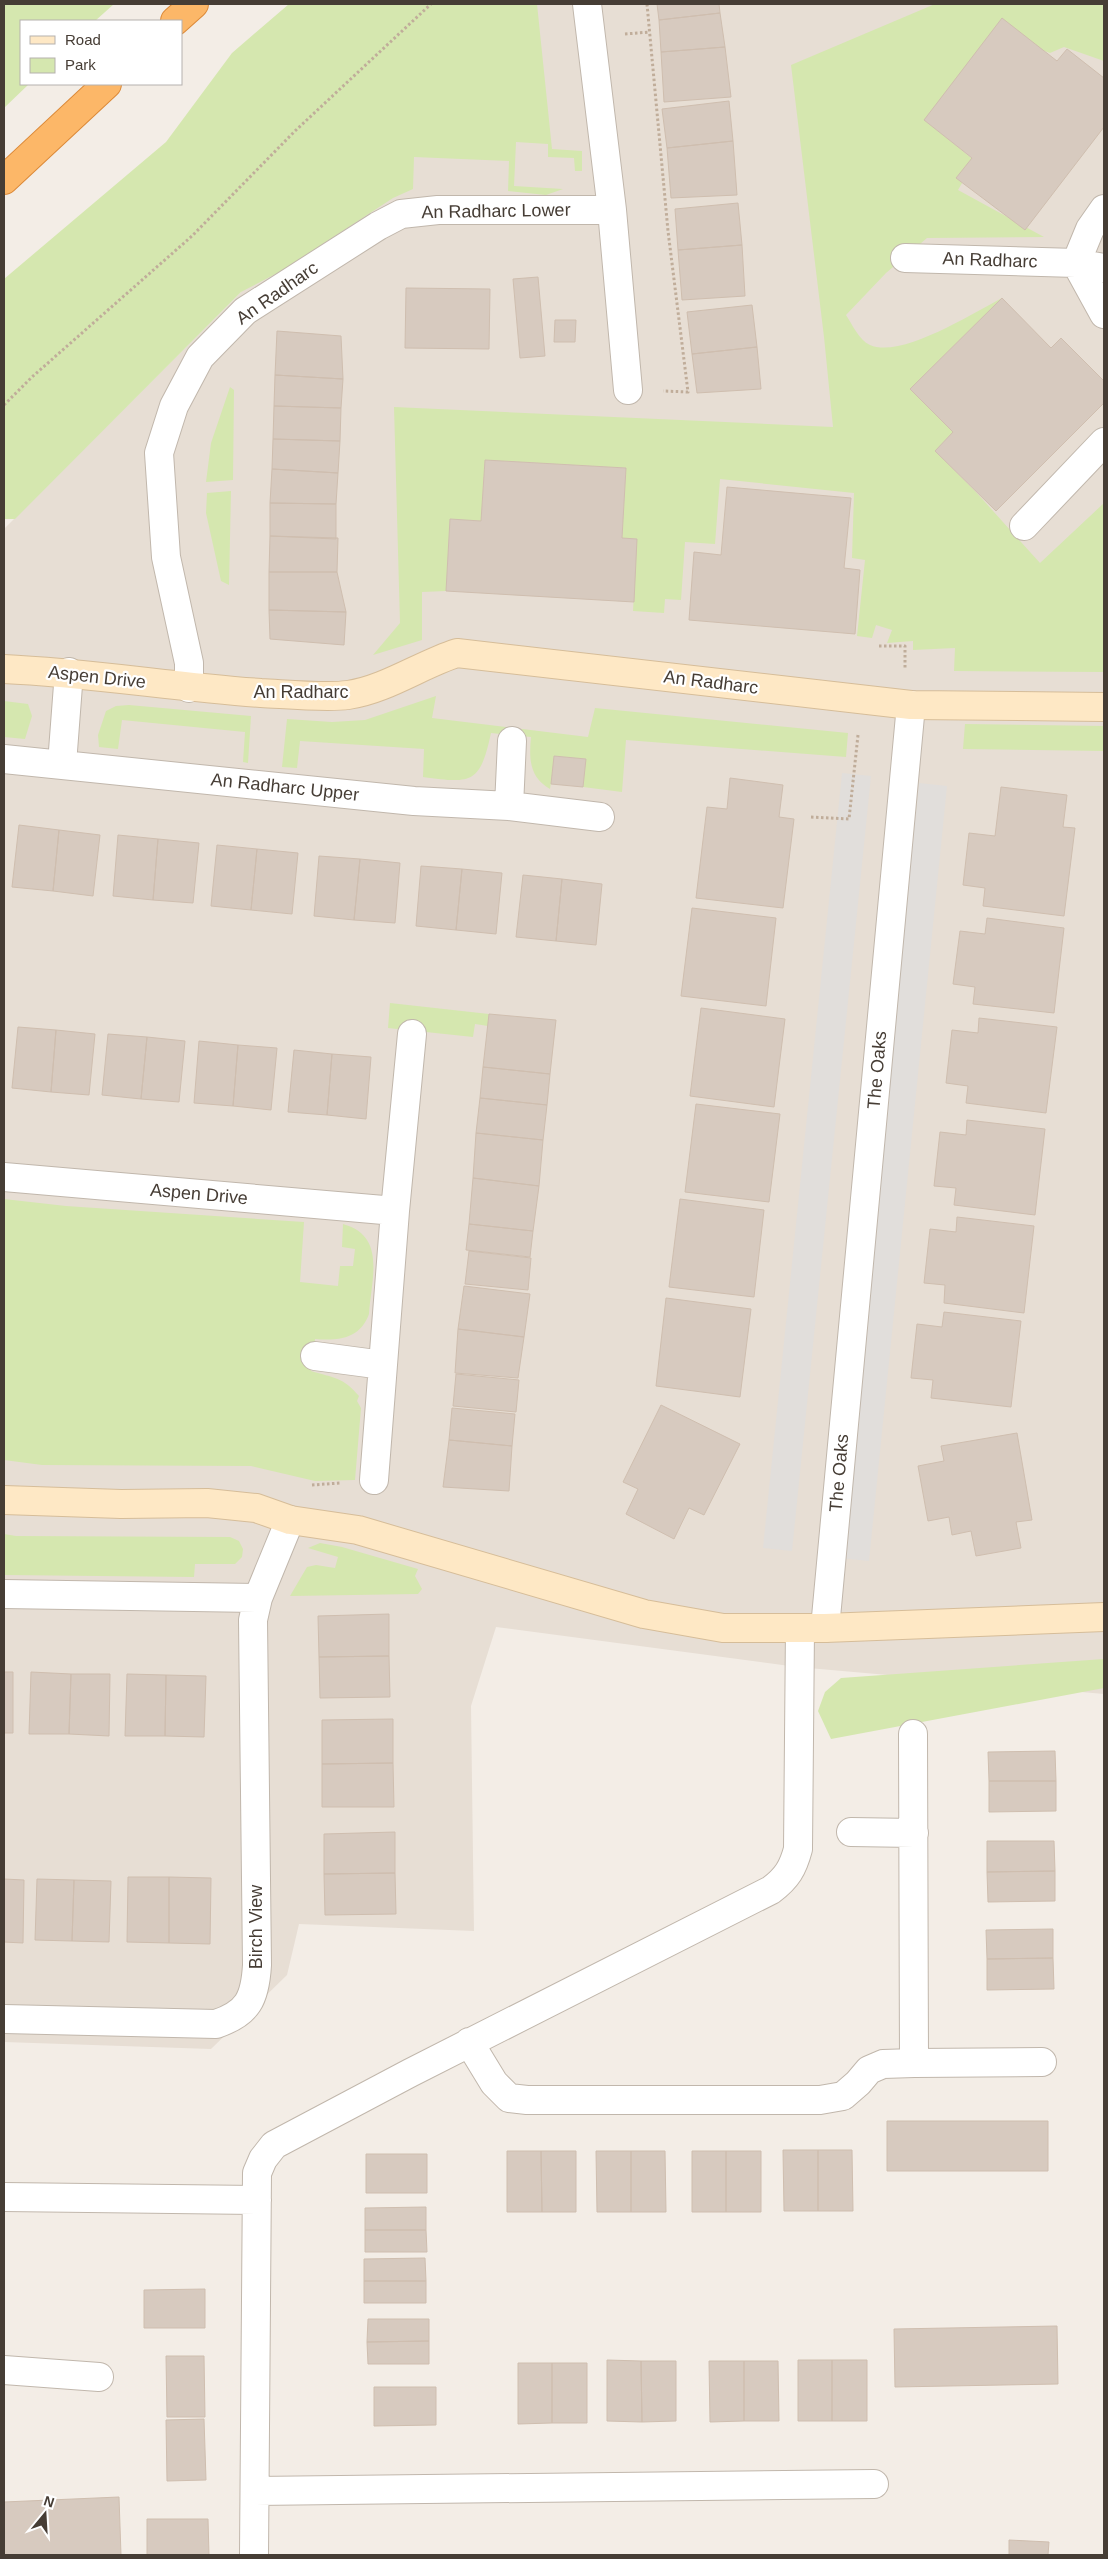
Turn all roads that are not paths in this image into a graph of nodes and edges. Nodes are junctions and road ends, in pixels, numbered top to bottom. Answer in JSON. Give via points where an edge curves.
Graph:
{"nodes":[{"id":1,"x":194,"y":4,"type":"edge"},
{"id":2,"x":587,"y":4,"type":"edge"},
{"id":3,"x":176,"y":20,"type":"edge"},
{"id":4,"x":106,"y":85,"type":"edge"},
{"id":5,"x":4,"y":180,"type":"edge"},
{"id":6,"x":612,"y":210,"type":"junction"},
{"id":7,"x":1104,"y":210,"type":"edge"},
{"id":8,"x":330,"y":256,"type":"joint"},
{"id":9,"x":904,"y":258,"type":"dead end"},
{"id":10,"x":1076,"y":263,"type":"junction"},
{"id":11,"x":1104,"y":268,"type":"edge"},
{"id":12,"x":1104,"y":314,"type":"edge"},
{"id":13,"x":628,"y":390,"type":"road end"},
{"id":14,"x":1104,"y":442,"type":"edge"},
{"id":15,"x":1024,"y":526,"type":"dead end"},
{"id":16,"x":4,"y":669,"type":"edge"},
{"id":17,"x":68,"y":672,"type":"junction"},
{"id":18,"x":189,"y":688,"type":"junction"},
{"id":19,"x":910,"y":705,"type":"junction"},
{"id":20,"x":1104,"y":707,"type":"edge"},
{"id":21,"x":512,"y":741,"type":"dead end"},
{"id":22,"x":4,"y":759,"type":"edge"},
{"id":23,"x":62,"y":764,"type":"junction"},
{"id":24,"x":509,"y":806,"type":"junction"},
{"id":25,"x":600,"y":817,"type":"dead end"},
{"id":26,"x":412,"y":1034,"type":"dead end"},
{"id":27,"x":4,"y":1177,"type":"edge"},
{"id":28,"x":395,"y":1211,"type":"junction"},
{"id":29,"x":315,"y":1356,"type":"dead end"},
{"id":30,"x":383,"y":1364,"type":"junction"},
{"id":31,"x":374,"y":1480,"type":"dead end"},
{"id":32,"x":4,"y":1500,"type":"edge"},
{"id":33,"x":290,"y":1520,"type":"junction"},
{"id":34,"x":4,"y":1594,"type":"edge"},
{"id":35,"x":258,"y":1598,"type":"junction"},
{"id":36,"x":1104,"y":1617,"type":"edge"},
{"id":37,"x":813,"y":1628,"type":"junction"},
{"id":38,"x":913,"y":1734,"type":"dead end"},
{"id":39,"x":851,"y":1832,"type":"dead end"},
{"id":40,"x":914,"y":1833,"type":"junction"},
{"id":41,"x":4,"y":2018,"type":"edge"},
{"id":42,"x":468,"y":2042,"type":"junction"},
{"id":43,"x":914,"y":2062,"type":"junction"},
{"id":44,"x":1042,"y":2062,"type":"dead end"},
{"id":45,"x":4,"y":2197,"type":"edge"},
{"id":46,"x":257,"y":2200,"type":"junction"},
{"id":47,"x":4,"y":2370,"type":"edge"},
{"id":48,"x":99,"y":2377,"type":"dead end"},
{"id":49,"x":874,"y":2484,"type":"dead end"},
{"id":50,"x":255,"y":2491,"type":"junction"},
{"id":51,"x":254,"y":2555,"type":"edge"}],
"edges":[{"from":1,"to":3,"type":"highway"},
{"from":2,"to":6,"type":"street"},
{"from":4,"to":5,"type":"highway"},
{"from":6,"to":8,"type":"street","name":"An Radharc Lower","via":[[438,210],[401,214]]},
{"from":6,"to":13,"type":"street"},
{"from":7,"to":10,"type":"street","via":[[1090,230]]},
{"from":8,"to":18,"type":"street","name":"An Radharc","via":[[245,311],[200,357],[174,406],[159,453],[166,557],[189,663]]},
{"from":9,"to":10,"type":"street","name":"An Radharc"},
{"from":10,"to":11,"type":"street","name":"An Radharc"},
{"from":10,"to":12,"type":"street"},
{"from":14,"to":15,"type":"street"},
{"from":16,"to":17,"type":"street","name":"Aspen Drive"},
{"from":17,"to":18,"type":"street","name":"Aspen Drive"},
{"from":17,"to":23,"type":"street"},
{"from":18,"to":19,"type":"street","name":"An Radharc","via":[[348,695],[457,653]]},
{"from":19,"to":20,"type":"street"},
{"from":19,"to":37,"type":"street","name":"The Oaks"},
{"from":21,"to":24,"type":"street"},
{"from":22,"to":23,"type":"street","name":"An Radharc Upper"},
{"from":23,"to":24,"type":"street","name":"An Radharc Upper","via":[[414,801]]},
{"from":24,"to":25,"type":"street","name":"An Radharc Upper"},
{"from":26,"to":28,"type":"street"},
{"from":27,"to":28,"type":"street","name":"Aspen Drive"},
{"from":28,"to":30,"type":"street"},
{"from":29,"to":30,"type":"street"},
{"from":30,"to":31,"type":"street"},
{"from":32,"to":33,"type":"street","via":[[121,1504],[207,1502],[256,1508]]},
{"from":33,"to":35,"type":"street","name":"Birch View"},
{"from":33,"to":37,"type":"street","via":[[358,1530],[644,1614],[723,1628]]},
{"from":34,"to":35,"type":"street"},
{"from":35,"to":41,"type":"street","name":"Birch View","via":[[253,1620],[258,1965],[249,2002],[235,2017],[216,2024]]},
{"from":36,"to":37,"type":"street"},
{"from":37,"to":42,"type":"street","name":"The Oaks","via":[[798,1849],[786,1879],[771,1890]]},
{"from":38,"to":40,"type":"street"},
{"from":39,"to":40,"type":"street"},
{"from":40,"to":43,"type":"street"},
{"from":42,"to":43,"type":"street","via":[[494,2084],[509,2098],[527,2100],[820,2100],[843,2096],[869,2070],[883,2064]]},
{"from":42,"to":46,"type":"street","name":"The Oaks","via":[[274,2146],[257,2173]]},
{"from":43,"to":44,"type":"street"},
{"from":45,"to":46,"type":"street"},
{"from":46,"to":50,"type":"street","name":"The Oaks"},
{"from":47,"to":48,"type":"street"},
{"from":49,"to":50,"type":"street"},
{"from":50,"to":51,"type":"street","name":"The Oaks"}]}
